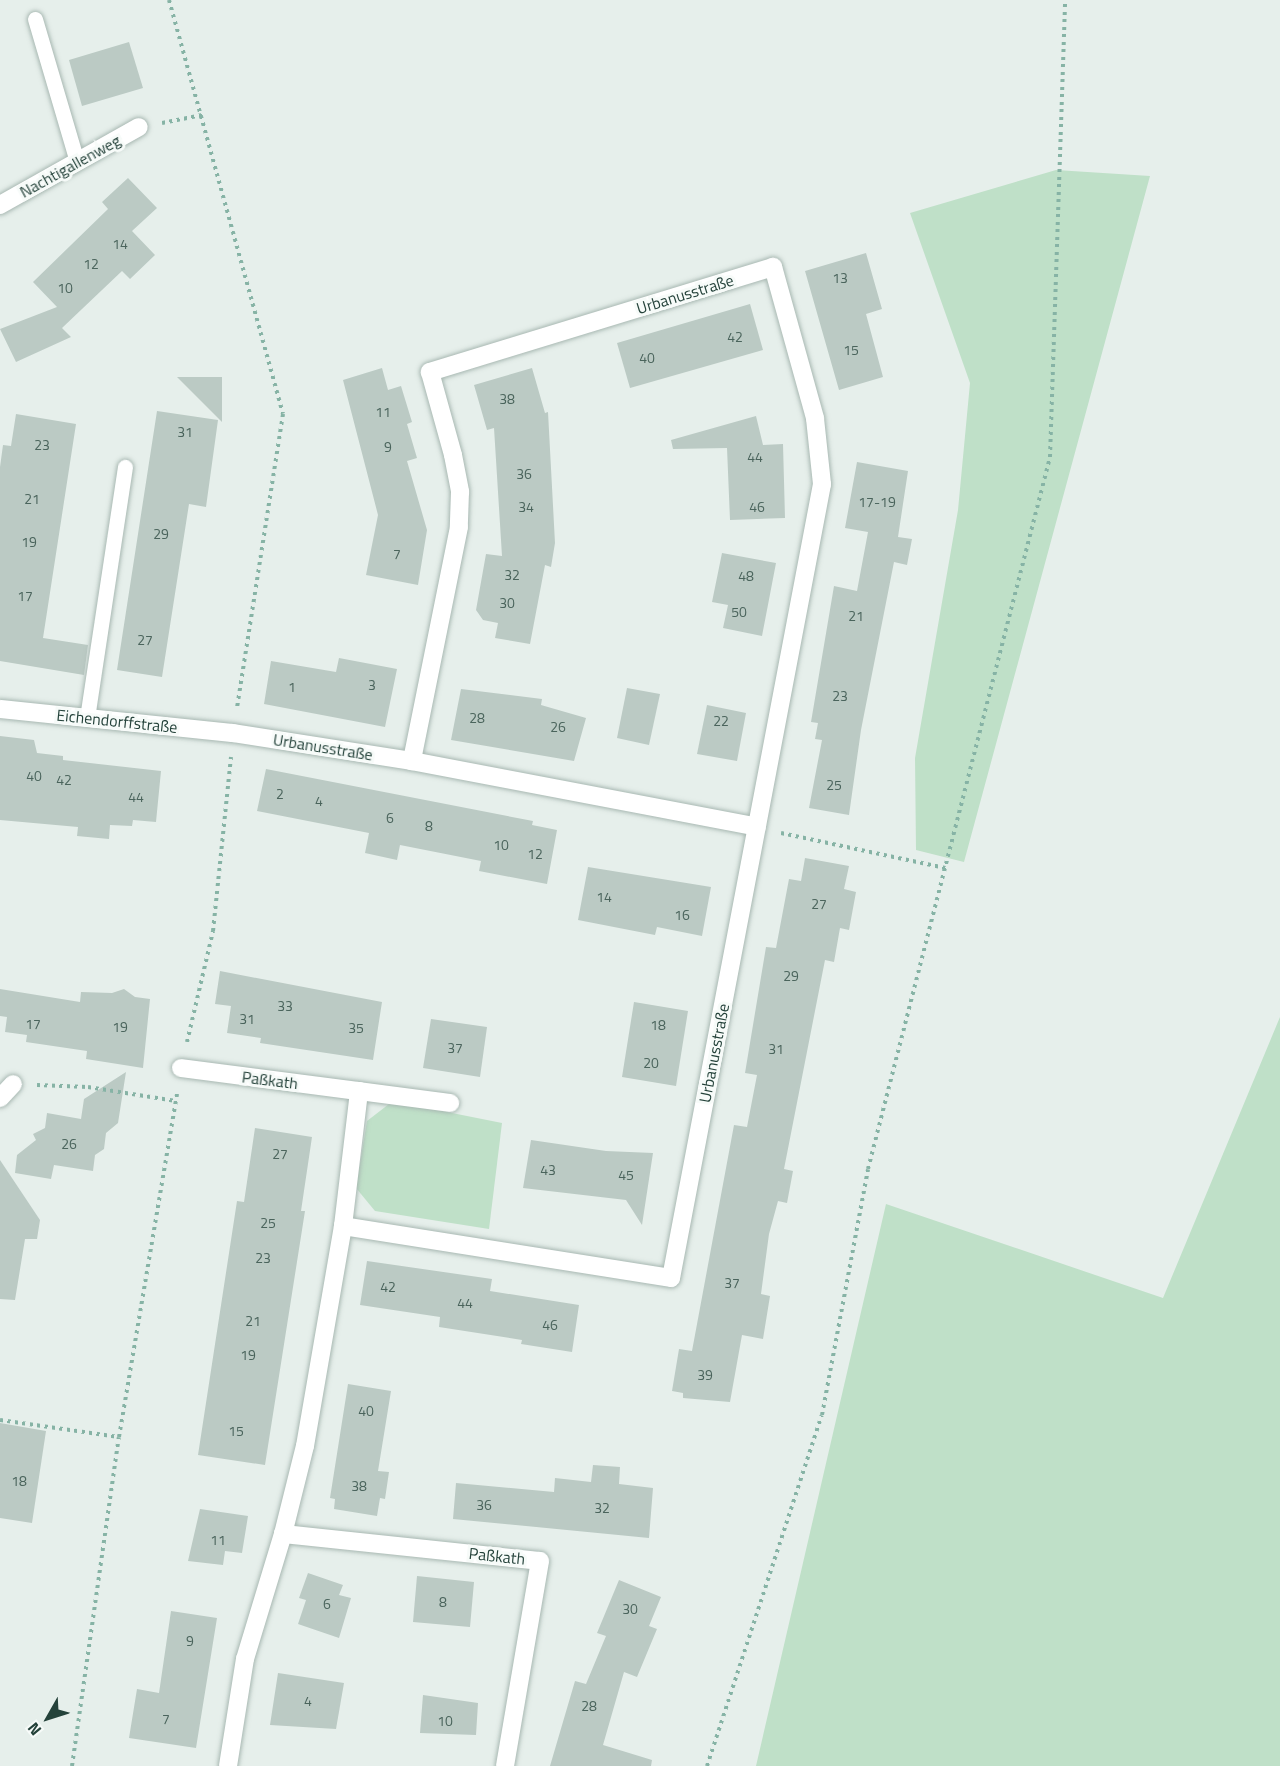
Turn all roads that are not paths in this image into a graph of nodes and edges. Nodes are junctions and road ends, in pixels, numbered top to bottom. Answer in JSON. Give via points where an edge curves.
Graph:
{"nodes":[{"id":1,"x":35,"y":19,"type":"dead end"},
{"id":2,"x":139,"y":127,"type":"road end"},
{"id":3,"x":77,"y":162,"type":"junction"},
{"id":4,"x":0,"y":205,"type":"edge"},
{"id":5,"x":125,"y":467,"type":"dead end"},
{"id":6,"x":0,"y":709,"type":"edge"},
{"id":7,"x":87,"y":718,"type":"junction"},
{"id":8,"x":233,"y":733,"type":"joint"},
{"id":9,"x":412,"y":761,"type":"junction"},
{"id":10,"x":757,"y":827,"type":"junction"},
{"id":11,"x":182,"y":1068,"type":"road end"},
{"id":12,"x":13,"y":1084,"type":"road end"},
{"id":13,"x":359,"y":1091,"type":"junction"},
{"id":14,"x":0,"y":1098,"type":"edge"},
{"id":15,"x":450,"y":1103,"type":"dead end"},
{"id":16,"x":343,"y":1226,"type":"junction"},
{"id":17,"x":283,"y":1534,"type":"junction"},
{"id":18,"x":228,"y":1766,"type":"edge"},
{"id":19,"x":505,"y":1766,"type":"edge"}],
"edges":[{"from":1,"to":3,"type":"lane"},
{"from":2,"to":3,"type":"street","name":"Nachtigallenweg"},
{"from":3,"to":4,"type":"street","name":"Nachtigallenweg"},
{"from":5,"to":7,"type":"lane"},
{"from":6,"to":7,"type":"street","name":"Eichendorffstraße"},
{"from":7,"to":8,"type":"street","name":"Eichendorffstraße"},
{"from":8,"to":9,"type":"street","name":"Urbanusstraße"},
{"from":9,"to":10,"type":"street","name":"Urbanusstraße"},
{"from":9,"to":10,"type":"street","name":"Urbanusstraße","via":[[459,527],[460,492],[430,372],[773,267],[815,418],[822,483]]},
{"from":10,"to":16,"type":"street","name":"Urbanusstraße","via":[[671,1278]]},
{"from":11,"to":13,"type":"street","name":"Paßkath"},
{"from":12,"to":14,"type":"street"},
{"from":13,"to":15,"type":"street","name":"Paßkath"},
{"from":13,"to":16,"type":"street"},
{"from":16,"to":17,"type":"street","via":[[305,1446]]},
{"from":17,"to":18,"type":"street","via":[[245,1659]]},
{"from":17,"to":19,"type":"street","name":"Paßkath","via":[[540,1561]]}]}
